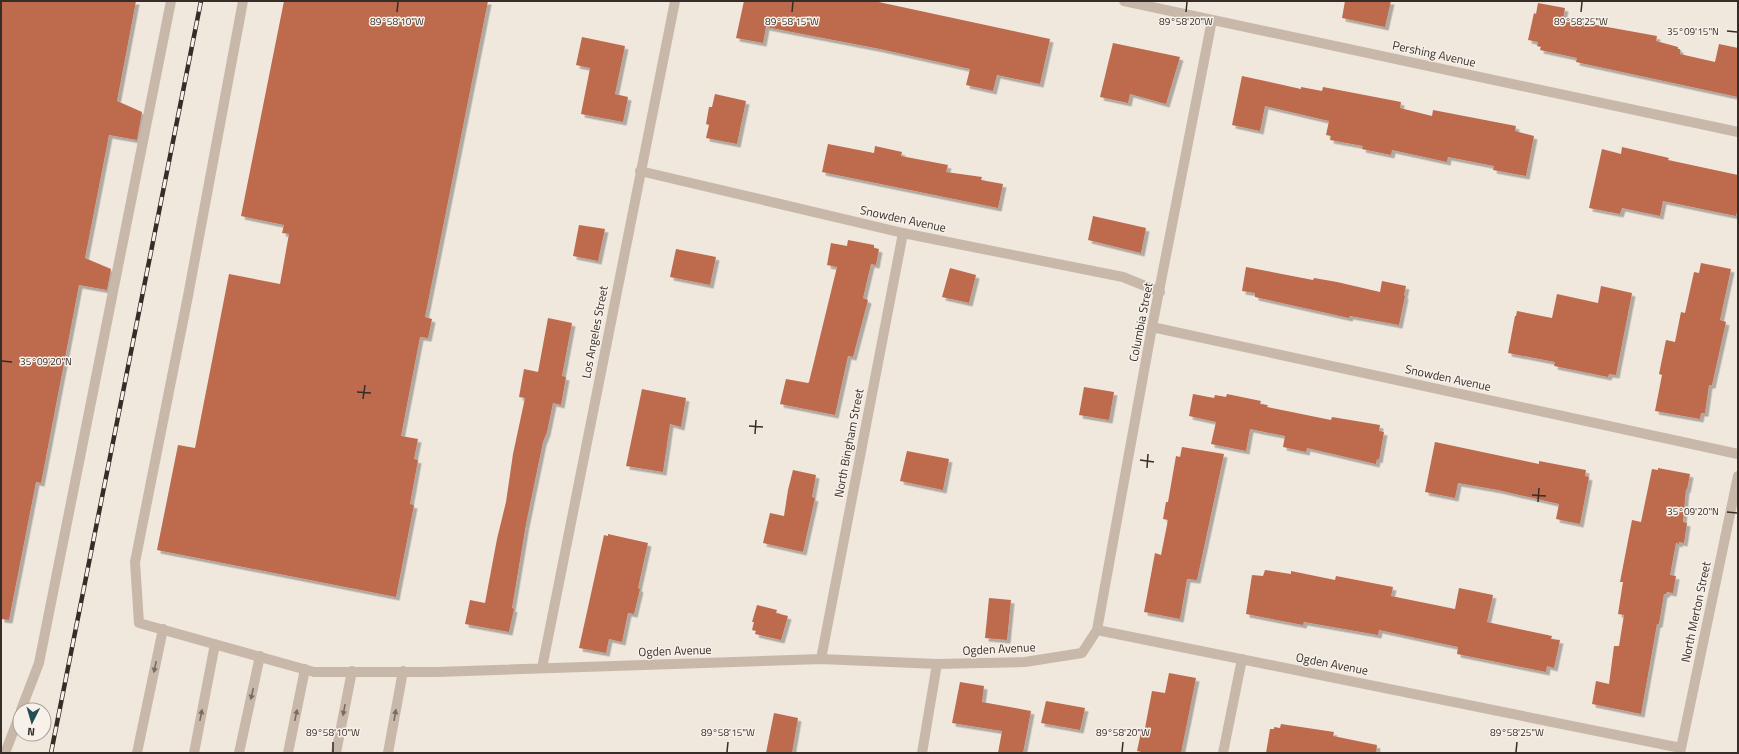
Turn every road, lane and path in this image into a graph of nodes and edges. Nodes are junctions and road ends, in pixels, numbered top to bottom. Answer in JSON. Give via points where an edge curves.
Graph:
{"nodes":[{"id":1,"x":171,"y":1,"type":"edge"},
{"id":2,"x":243,"y":1,"type":"edge"},
{"id":3,"x":675,"y":1,"type":"edge"},
{"id":4,"x":1124,"y":1,"type":"edge"},
{"id":5,"x":1212,"y":20,"type":"junction"},
{"id":6,"x":1738,"y":132,"type":"edge"},
{"id":7,"x":640,"y":171,"type":"junction"},
{"id":8,"x":903,"y":233,"type":"junction"},
{"id":9,"x":1160,"y":292,"type":"junction"},
{"id":10,"x":1152,"y":327,"type":"junction"},
{"id":11,"x":1738,"y":454,"type":"edge"},
{"id":12,"x":1738,"y":476,"type":"edge"},
{"id":13,"x":163,"y":629,"type":"junction"},
{"id":14,"x":1097,"y":630,"type":"junction"},
{"id":15,"x":215,"y":644,"type":"junction"},
{"id":16,"x":260,"y":656,"type":"junction"},
{"id":17,"x":821,"y":659,"type":"junction"},
{"id":18,"x":1242,"y":659,"type":"junction"},
{"id":19,"x":937,"y":664,"type":"junction"},
{"id":20,"x":542,"y":668,"type":"junction"},
{"id":21,"x":305,"y":669,"type":"junction"},
{"id":22,"x":352,"y":671,"type":"junction"},
{"id":23,"x":402,"y":671,"type":"junction"},
{"id":24,"x":24,"y":702,"type":"edge"},
{"id":25,"x":12,"y":735,"type":"edge"},
{"id":26,"x":1680,"y":750,"type":"edge"},
{"id":27,"x":5,"y":753,"type":"edge"},
{"id":28,"x":137,"y":753,"type":"edge"},
{"id":29,"x":194,"y":753,"type":"edge"},
{"id":30,"x":239,"y":753,"type":"edge"},
{"id":31,"x":288,"y":753,"type":"edge"},
{"id":32,"x":336,"y":753,"type":"edge"},
{"id":33,"x":388,"y":753,"type":"edge"},
{"id":34,"x":922,"y":753,"type":"edge"},
{"id":35,"x":1223,"y":753,"type":"edge"}],
"edges":[{"from":1,"to":24,"type":"street","via":[[39,663]]},
{"from":2,"to":13,"type":"street","name":"Ogden Avenue","via":[[187,303],[134,562],[140,623]]},
{"from":3,"to":7,"type":"street","name":"Los Angeles Street"},
{"from":4,"to":5,"type":"street","name":"Pershing Avenue"},
{"from":5,"to":6,"type":"street","name":"Pershing Avenue"},
{"from":5,"to":9,"type":"street","name":"Columbia Street"},
{"from":7,"to":8,"type":"street","name":"Snowden Avenue"},
{"from":7,"to":20,"type":"street","name":"Los Angeles Street"},
{"from":8,"to":9,"type":"street","name":"Snowden Avenue","via":[[1123,277]]},
{"from":8,"to":17,"type":"street","name":"North Bingham Street"},
{"from":9,"to":10,"type":"street","name":"Columbia Street"},
{"from":10,"to":11,"type":"street","name":"Snowden Avenue"},
{"from":10,"to":14,"type":"street","name":"Columbia Street"},
{"from":12,"to":26,"type":"street","name":"North Merton Street"},
{"from":13,"to":15,"type":"street","name":"Ogden Avenue"},
{"from":13,"to":28,"type":"street","one_way":true},
{"from":14,"to":18,"type":"street","name":"Ogden Avenue"},
{"from":14,"to":19,"type":"street","name":"Ogden Avenue","via":[[1082,653],[1025,662]]},
{"from":15,"to":16,"type":"street","name":"Ogden Avenue"},
{"from":29,"to":15,"type":"street","one_way":true},
{"from":16,"to":21,"type":"street","name":"Ogden Avenue"},
{"from":16,"to":30,"type":"street","one_way":true},
{"from":17,"to":19,"type":"street","name":"Ogden Avenue"},
{"from":17,"to":20,"type":"street","name":"Ogden Avenue"},
{"from":18,"to":26,"type":"street","name":"Ogden Avenue"},
{"from":18,"to":35,"type":"street"},
{"from":19,"to":34,"type":"street"},
{"from":20,"to":23,"type":"street","name":"Ogden Avenue"},
{"from":21,"to":22,"type":"street","name":"Ogden Avenue","via":[[314,672]]},
{"from":31,"to":21,"type":"street","one_way":true},
{"from":22,"to":23,"type":"street","name":"Ogden Avenue"},
{"from":22,"to":32,"type":"street","one_way":true},
{"from":33,"to":23,"type":"street","one_way":true},
{"from":25,"to":27,"type":"street"}]}
